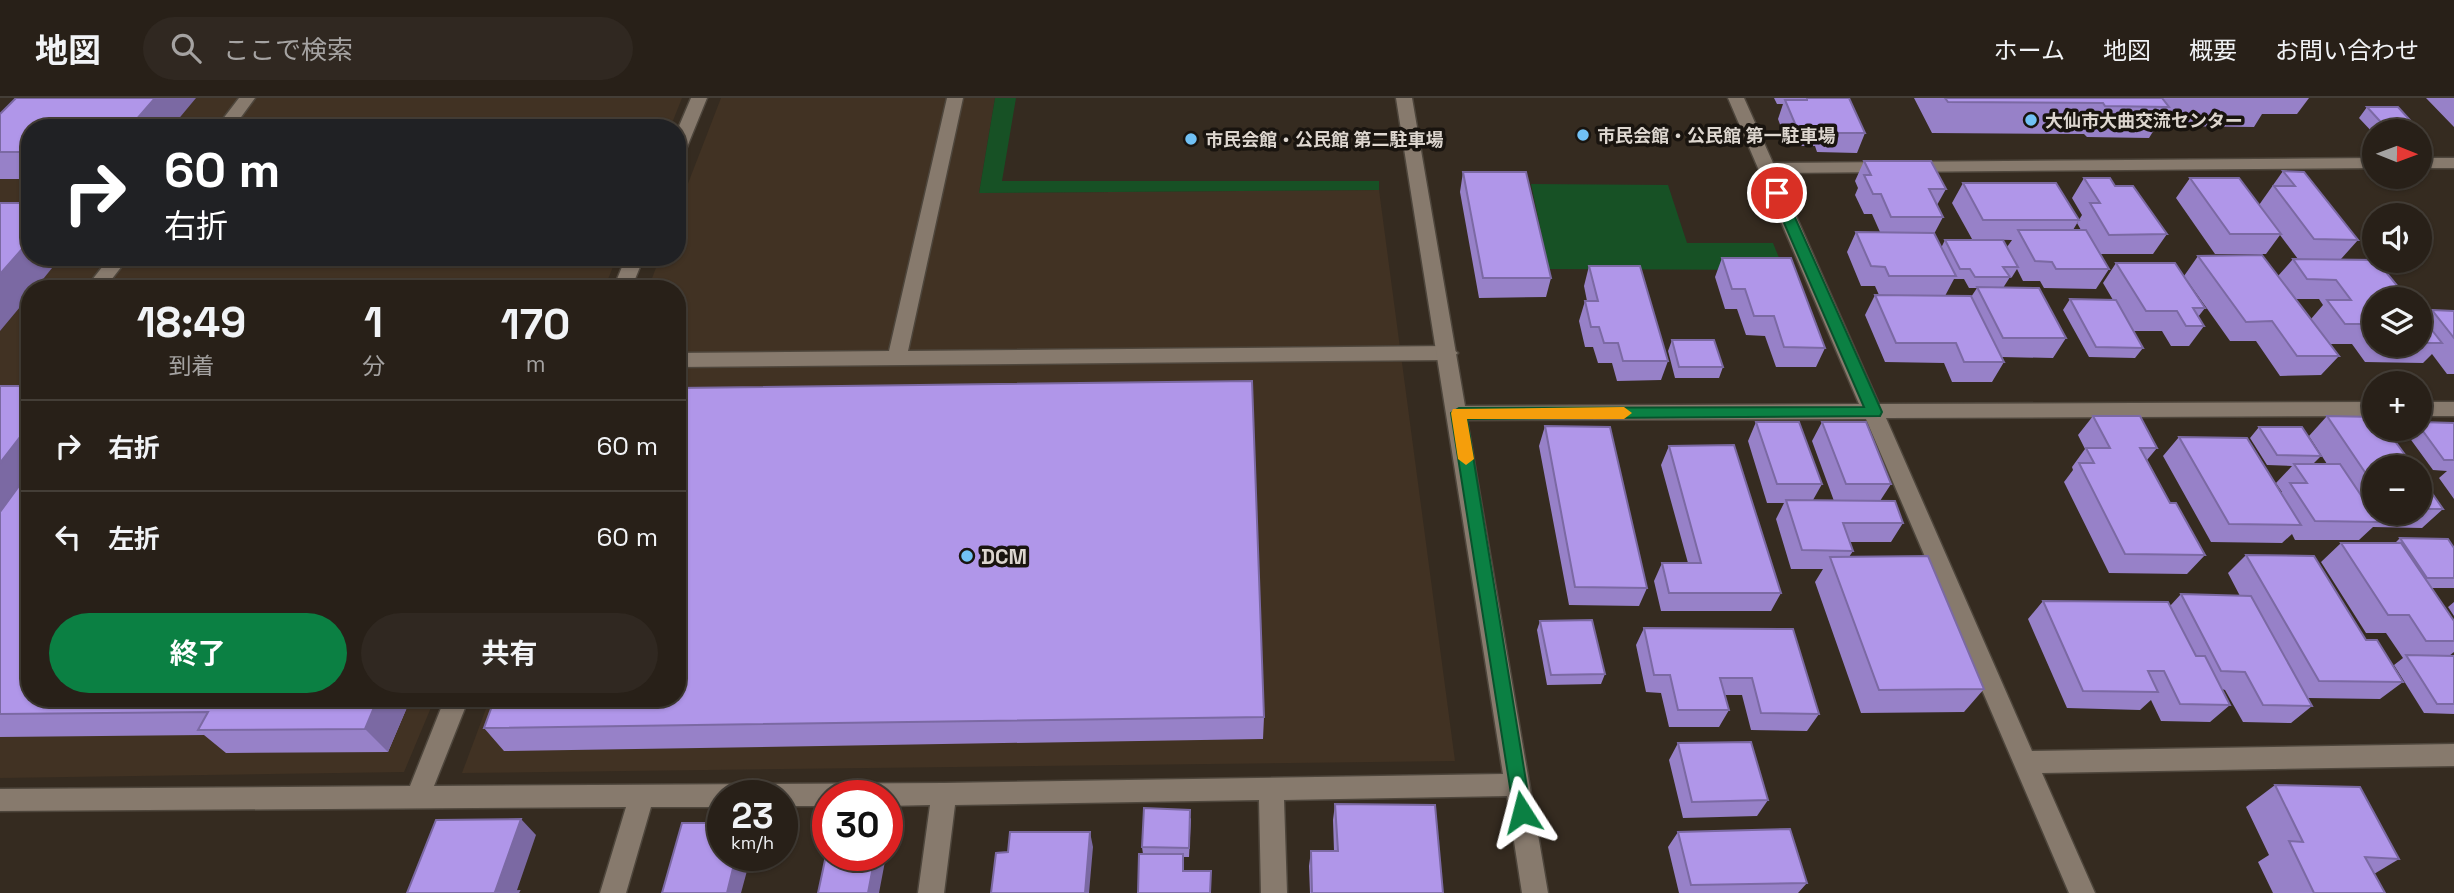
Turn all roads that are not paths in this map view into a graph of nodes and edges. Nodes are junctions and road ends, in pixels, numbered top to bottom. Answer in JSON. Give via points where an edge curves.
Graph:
{"nodes":[{"id":1,"x":247,"y":98,"type":"edge"},
{"id":2,"x":699,"y":98,"type":"edge"},
{"id":3,"x":955,"y":98,"type":"edge"},
{"id":4,"x":1404,"y":98,"type":"edge"},
{"id":5,"x":1736,"y":98,"type":"edge"},
{"id":6,"x":230,"y":119,"type":"edge"},
{"id":7,"x":686,"y":130,"type":"edge"},
{"id":8,"x":2362,"y":163,"type":"edge"},
{"id":9,"x":2432,"y":163,"type":"edge"},
{"id":10,"x":2454,"y":163,"type":"edge"},
{"id":11,"x":1767,"y":169,"type":"junction"},
{"id":12,"x":113,"y":266,"type":"edge"},
{"id":13,"x":101,"y":280,"type":"edge"},
{"id":14,"x":1448,"y":353,"type":"junction"},
{"id":15,"x":897,"y":358,"type":"junction"},
{"id":16,"x":686,"y":360,"type":"edge"},
{"id":17,"x":2362,"y":409,"type":"edge"},
{"id":18,"x":2432,"y":409,"type":"edge"},
{"id":19,"x":2454,"y":409,"type":"edge"},
{"id":20,"x":1874,"y":412,"type":"junction"},
{"id":21,"x":1459,"y":413,"type":"junction"},
{"id":22,"x":453,"y":707,"type":"edge"},
{"id":23,"x":2454,"y":755,"type":"edge"},
{"id":24,"x":2026,"y":762,"type":"junction"},
{"id":25,"x":1517,"y":785,"type":"junction"},
{"id":26,"x":1271,"y":788,"type":"junction"},
{"id":27,"x":642,"y":794,"type":"junction"},
{"id":28,"x":944,"y":794,"type":"junction"},
{"id":29,"x":418,"y":796,"type":"junction"},
{"id":30,"x":0,"y":800,"type":"edge"},
{"id":31,"x":613,"y":893,"type":"edge"},
{"id":32,"x":931,"y":893,"type":"edge"},
{"id":33,"x":1274,"y":893,"type":"edge"},
{"id":34,"x":1535,"y":893,"type":"edge"},
{"id":35,"x":2082,"y":893,"type":"edge"}],
"edges":[{"from":1,"to":6,"type":"street"},
{"from":2,"to":7,"type":"street"},
{"from":3,"to":15,"type":"street"},
{"from":4,"to":14,"type":"street"},
{"from":5,"to":11,"type":"street"},
{"from":8,"to":11,"type":"street"},
{"from":9,"to":10,"type":"street"},
{"from":11,"to":20,"type":"street"},
{"from":12,"to":13,"type":"street"},
{"from":14,"to":15,"type":"street"},
{"from":14,"to":21,"type":"street"},
{"from":15,"to":16,"type":"street"},
{"from":17,"to":20,"type":"street"},
{"from":18,"to":19,"type":"street"},
{"from":20,"to":21,"type":"street"},
{"from":20,"to":24,"type":"street"},
{"from":21,"to":25,"type":"street"},
{"from":22,"to":29,"type":"street"},
{"from":23,"to":24,"type":"street"},
{"from":24,"to":35,"type":"street"},
{"from":25,"to":26,"type":"street"},
{"from":25,"to":34,"type":"street"},
{"from":26,"to":28,"type":"street"},
{"from":26,"to":33,"type":"street"},
{"from":27,"to":28,"type":"street"},
{"from":27,"to":29,"type":"street"},
{"from":27,"to":31,"type":"street"},
{"from":28,"to":32,"type":"street"},
{"from":29,"to":30,"type":"street"}]}
